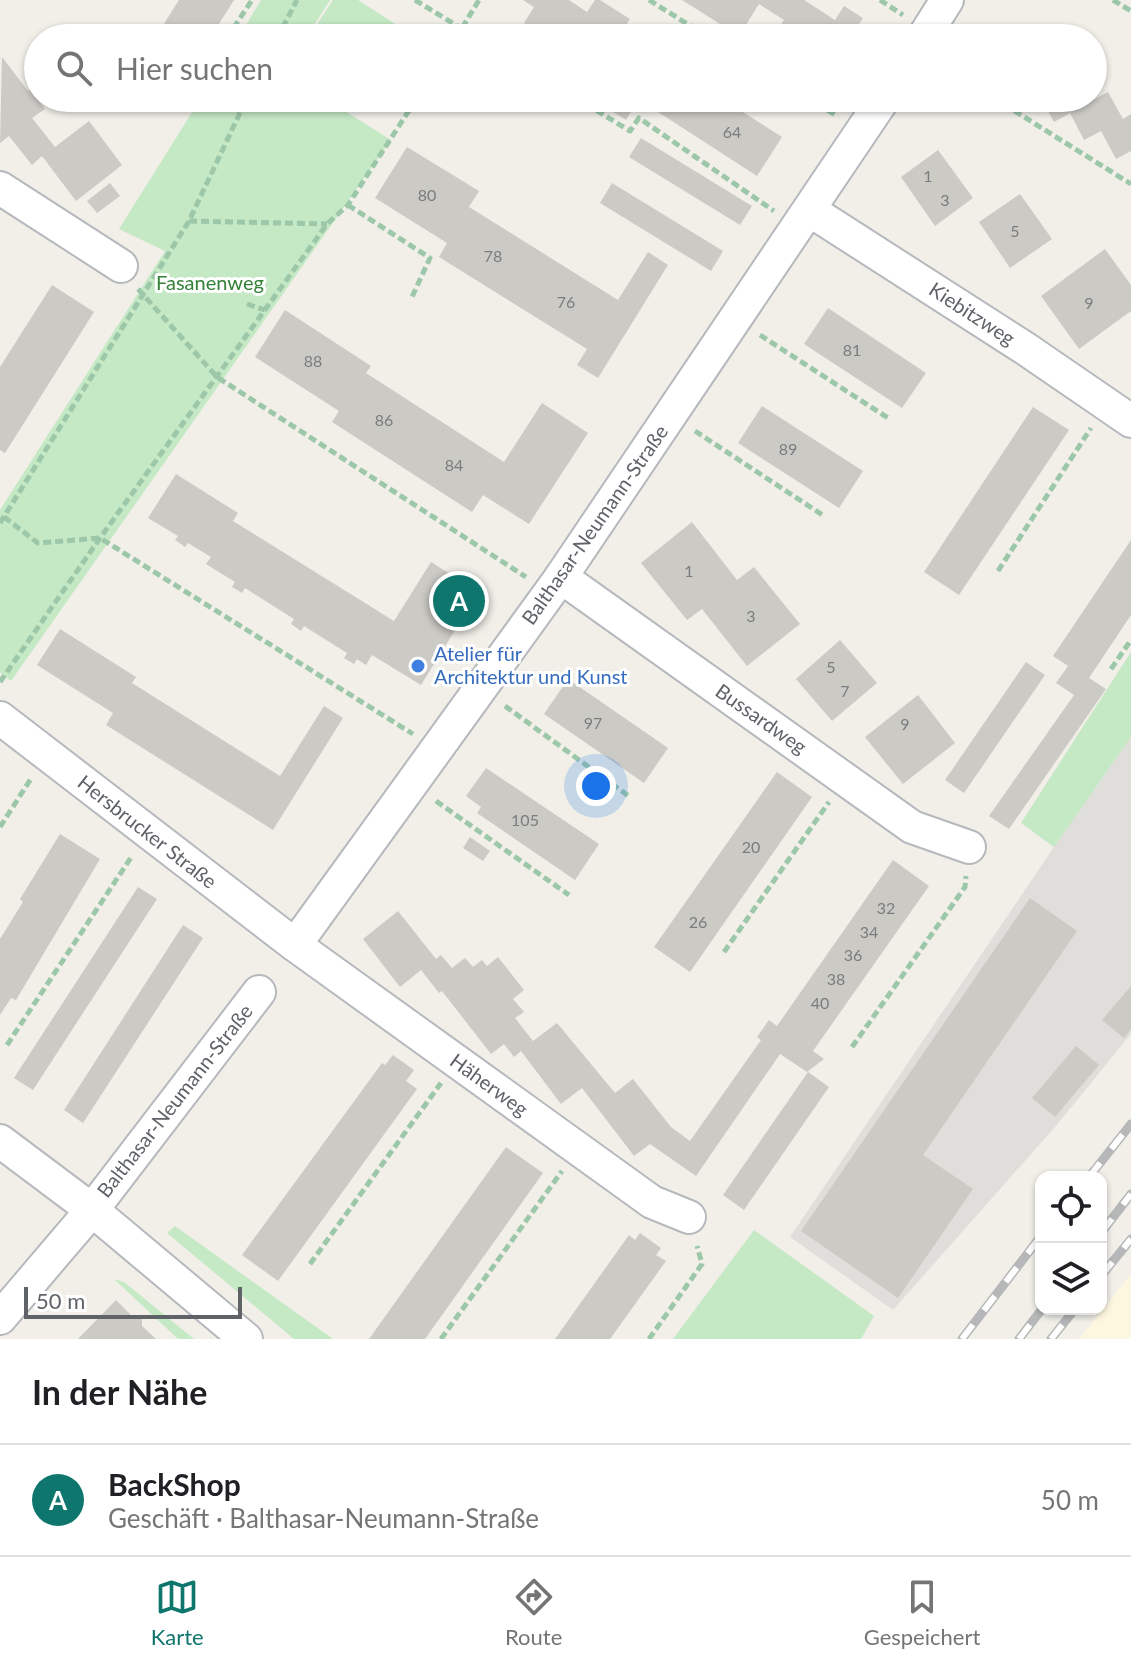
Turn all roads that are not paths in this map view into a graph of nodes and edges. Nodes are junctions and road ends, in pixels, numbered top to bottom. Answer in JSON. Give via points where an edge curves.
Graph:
{"nodes":[{"id":1,"x":947,"y":0,"type":"edge"},
{"id":2,"x":932,"y":24,"type":"edge"},
{"id":3,"x":875,"y":112,"type":"edge"},
{"id":4,"x":0,"y":188,"type":"edge"},
{"id":5,"x":804,"y":219,"type":"junction"},
{"id":6,"x":121,"y":266,"type":"road end"},
{"id":7,"x":1119,"y":412,"type":"edge"},
{"id":8,"x":556,"y":585,"type":"junction"},
{"id":9,"x":0,"y":718,"type":"edge"},
{"id":10,"x":969,"y":847,"type":"road end"},
{"id":11,"x":295,"y":945,"type":"junction"},
{"id":12,"x":259,"y":992,"type":"dead end"},
{"id":13,"x":0,"y":1141,"type":"edge"},
{"id":14,"x":92,"y":1210,"type":"junction"},
{"id":15,"x":689,"y":1217,"type":"road end"},
{"id":16,"x":0,"y":1318,"type":"edge"},
{"id":17,"x":246,"y":1339,"type":"edge"}],
"edges":[{"from":1,"to":2,"type":"street"},
{"from":3,"to":5,"type":"street","name":"Balthasar-Neumann-Straße"},
{"from":4,"to":6,"type":"street"},
{"from":5,"to":7,"type":"street","name":"Kiebitzweg"},
{"from":5,"to":8,"type":"street","name":"Balthasar-Neumann-Straße"},
{"from":8,"to":10,"type":"street","name":"Bussardweg","via":[[912,827]]},
{"from":8,"to":11,"type":"street","name":"Balthasar-Neumann-Straße"},
{"from":9,"to":11,"type":"street","name":"Hersbrucker Straße"},
{"from":11,"to":15,"type":"street","name":"Häherweg","via":[[652,1202]]},
{"from":12,"to":14,"type":"street","name":"Balthasar-Neumann-Straße"},
{"from":13,"to":14,"type":"street"},
{"from":14,"to":16,"type":"street","name":"Balthasar-Neumann-Straße"},
{"from":14,"to":17,"type":"street"}]}
